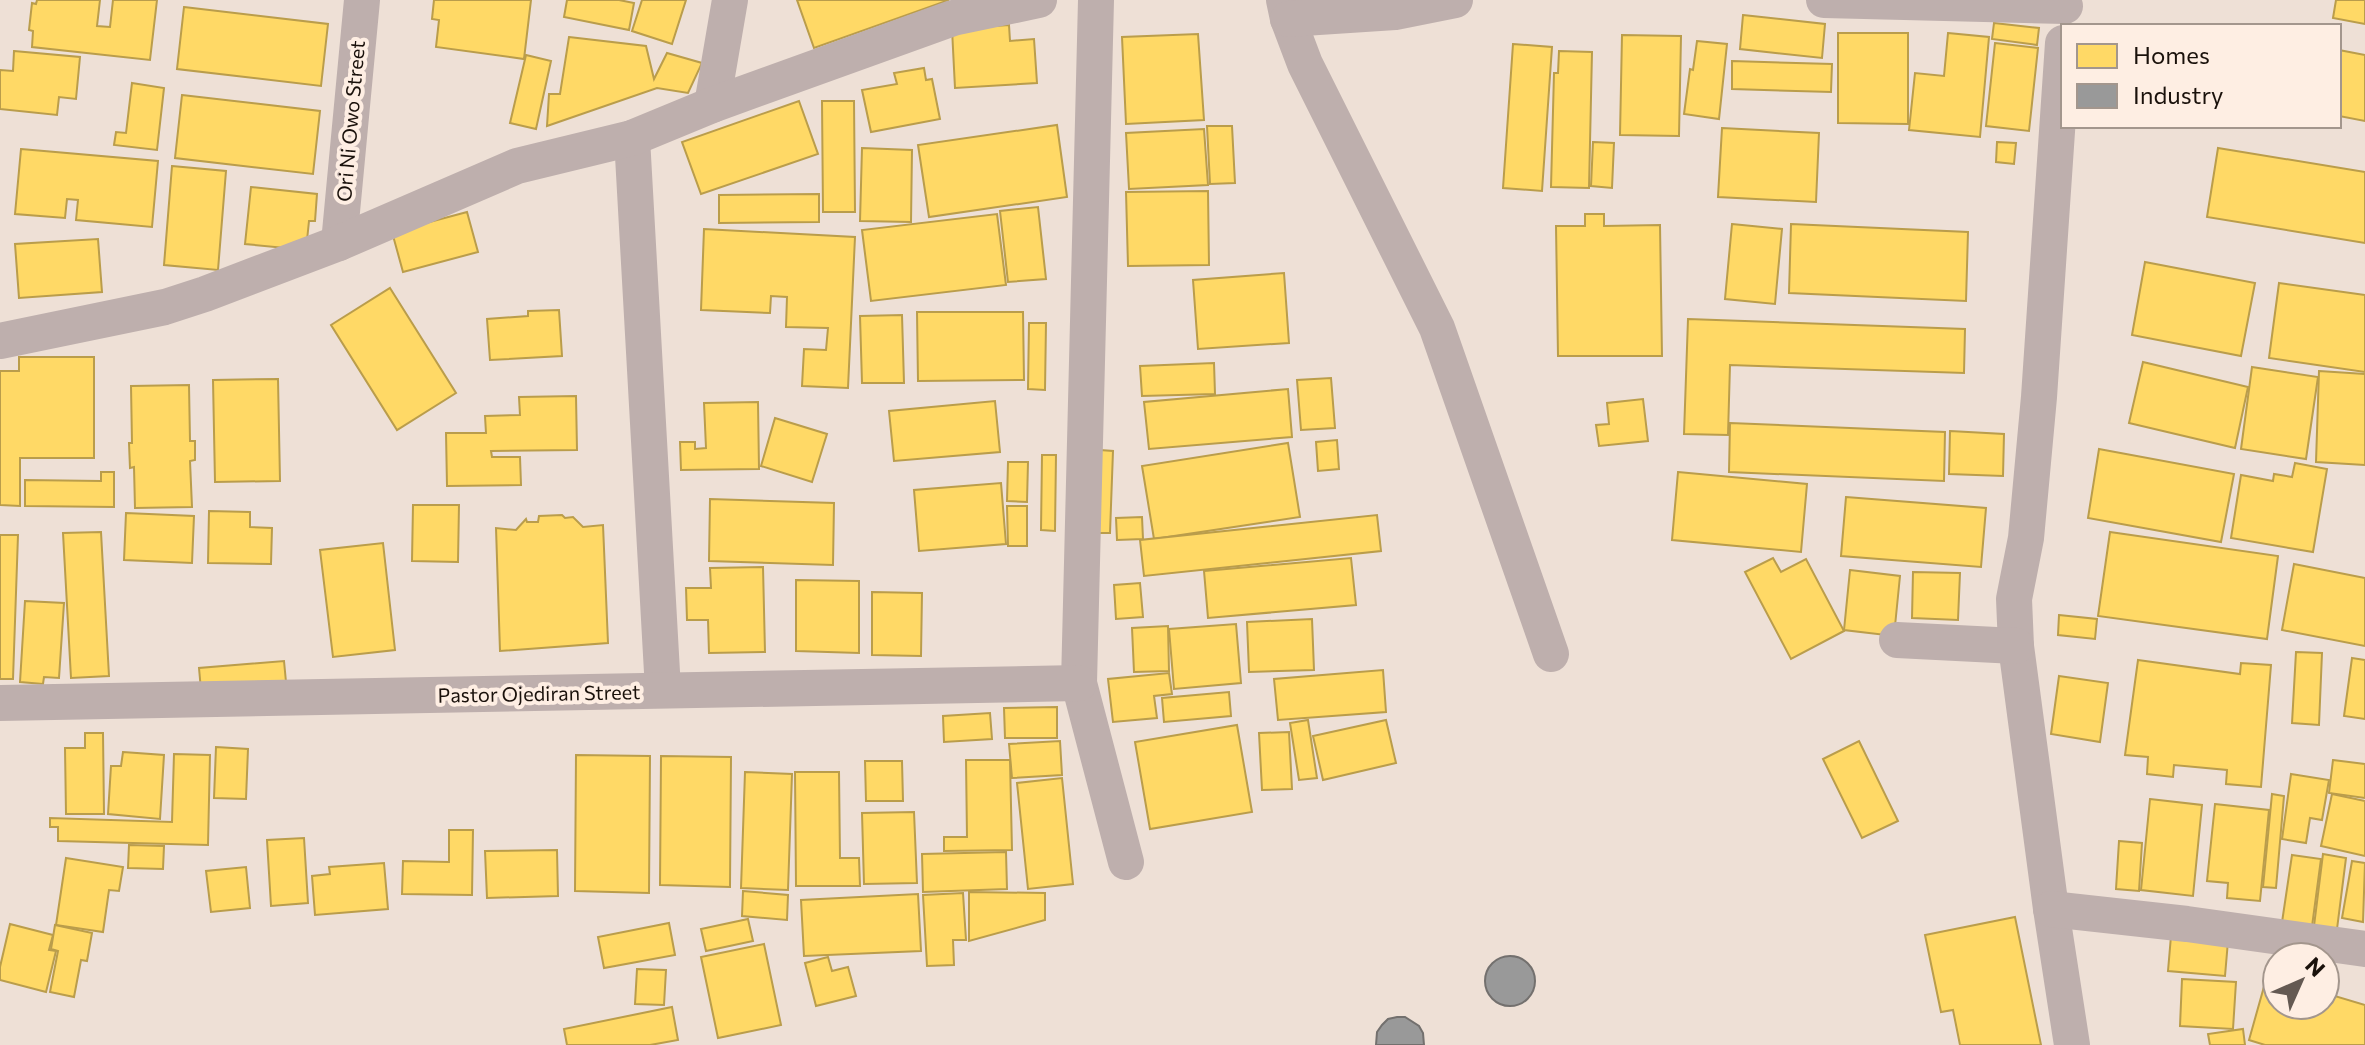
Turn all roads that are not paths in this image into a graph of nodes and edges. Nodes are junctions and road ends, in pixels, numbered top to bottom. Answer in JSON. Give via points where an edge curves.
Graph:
{"nodes":[{"id":1,"x":362,"y":0,"type":"edge"},
{"id":2,"x":730,"y":0,"type":"edge"},
{"id":3,"x":1039,"y":0,"type":"edge"},
{"id":4,"x":1096,"y":0,"type":"edge"},
{"id":5,"x":1455,"y":0,"type":"edge"},
{"id":6,"x":1824,"y":0,"type":"edge"},
{"id":7,"x":1286,"y":9,"type":"edge"},
{"id":8,"x":2066,"y":11,"type":"edge"},
{"id":9,"x":2061,"y":72,"type":"edge"},
{"id":10,"x":712,"y":105,"type":"junction"},
{"id":11,"x":632,"y":138,"type":"junction"},
{"id":12,"x":339,"y":243,"type":"junction"},
{"id":13,"x":0,"y":341,"type":"edge"},
{"id":14,"x":1897,"y":640,"type":"dead end"},
{"id":15,"x":2016,"y":646,"type":"junction"},
{"id":16,"x":1551,"y":654,"type":"dead end"},
{"id":17,"x":1079,"y":683,"type":"junction"},
{"id":18,"x":663,"y":690,"type":"junction"},
{"id":19,"x":0,"y":703,"type":"edge"},
{"id":20,"x":1126,"y":862,"type":"dead end"},
{"id":21,"x":2051,"y":909,"type":"junction"},
{"id":22,"x":2365,"y":949,"type":"edge"},
{"id":23,"x":2072,"y":1045,"type":"edge"}],
"edges":[{"from":1,"to":12,"type":"street","name":"Ori Ni Owo Street"},
{"from":2,"to":10,"type":"street"},
{"from":3,"to":10,"type":"street","via":[[953,18]]},
{"from":4,"to":17,"type":"street"},
{"from":5,"to":7,"type":"street","via":[[1395,12]]},
{"from":6,"to":8,"type":"street"},
{"from":7,"to":16,"type":"street","via":[[1305,64],[1437,328]]},
{"from":9,"to":15,"type":"street","via":[[2039,397],[2026,538],[2014,599]]},
{"from":10,"to":11,"type":"street"},
{"from":11,"to":12,"type":"street","via":[[517,166]]},
{"from":11,"to":18,"type":"street"},
{"from":12,"to":13,"type":"street","via":[[165,307]]},
{"from":14,"to":15,"type":"street"},
{"from":15,"to":21,"type":"street"},
{"from":17,"to":18,"type":"street","name":"Pastor Ojediran Street"},
{"from":17,"to":20,"type":"street"},
{"from":18,"to":19,"type":"street","name":"Pastor Ojediran Street"},
{"from":21,"to":22,"type":"street"},
{"from":21,"to":23,"type":"street"}]}
